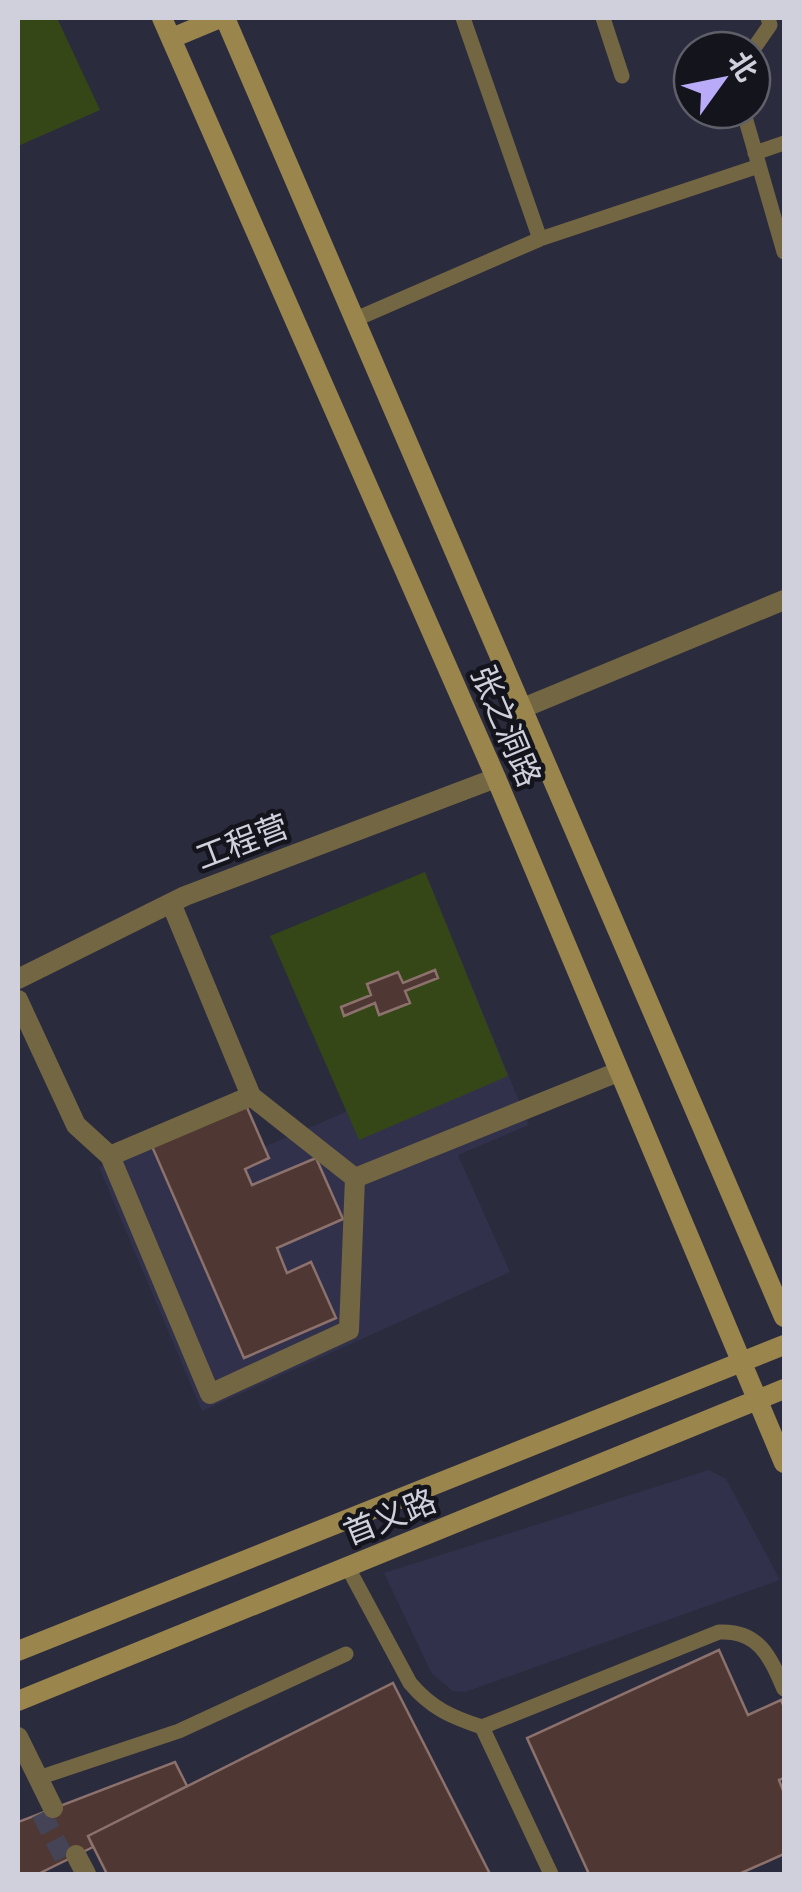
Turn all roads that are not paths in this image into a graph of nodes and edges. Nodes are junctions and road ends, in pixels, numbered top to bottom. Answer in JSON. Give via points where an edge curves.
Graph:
{"nodes":[{"id":1,"x":162,"y":18,"type":"edge"},
{"id":2,"x":222,"y":18,"type":"edge"},
{"id":3,"x":463,"y":18,"type":"edge"},
{"id":4,"x":603,"y":18,"type":"edge"},
{"id":5,"x":172,"y":38,"type":"junction"},
{"id":6,"x":622,"y":76,"type":"dead end"},
{"id":7,"x":749,"y":130,"type":"edge"},
{"id":8,"x":784,"y":143,"type":"edge"},
{"id":9,"x":757,"y":159,"type":"junction"},
{"id":10,"x":784,"y":190,"type":"edge"},
{"id":11,"x":768,"y":196,"type":"junction"},
{"id":12,"x":540,"y":239,"type":"junction"},
{"id":13,"x":784,"y":252,"type":"edge"},
{"id":14,"x":356,"y":319,"type":"junction"},
{"id":15,"x":784,"y":600,"type":"edge"},
{"id":16,"x":523,"y":708,"type":"junction"},
{"id":17,"x":496,"y":778,"type":"junction"},
{"id":18,"x":171,"y":903,"type":"junction"},
{"id":19,"x":18,"y":979,"type":"edge"},
{"id":20,"x":18,"y":1000,"type":"edge"},
{"id":21,"x":618,"y":1072,"type":"junction"},
{"id":22,"x":251,"y":1096,"type":"junction"},
{"id":23,"x":110,"y":1156,"type":"junction"},
{"id":24,"x":355,"y":1178,"type":"junction"},
{"id":25,"x":784,"y":1318,"type":"edge"},
{"id":26,"x":784,"y":1345,"type":"edge"},
{"id":27,"x":741,"y":1362,"type":"junction"},
{"id":28,"x":784,"y":1389,"type":"edge"},
{"id":29,"x":758,"y":1401,"type":"junction"},
{"id":30,"x":784,"y":1463,"type":"edge"},
{"id":31,"x":347,"y":1566,"type":"junction"},
{"id":32,"x":18,"y":1651,"type":"edge"},
{"id":33,"x":346,"y":1654,"type":"dead end"},
{"id":34,"x":784,"y":1688,"type":"edge"},
{"id":35,"x":18,"y":1701,"type":"edge"},
{"id":36,"x":482,"y":1727,"type":"junction"},
{"id":37,"x":18,"y":1738,"type":"edge"},
{"id":38,"x":18,"y":1766,"type":"edge"},
{"id":39,"x":38,"y":1778,"type":"junction"},
{"id":40,"x":551,"y":1874,"type":"edge"}],
"edges":[{"from":1,"to":5,"type":"main road","name":"张之洞路"},
{"from":2,"to":5,"type":"main road"},
{"from":2,"to":14,"type":"main road","name":"张之洞路"},
{"from":3,"to":12,"type":"lane"},
{"from":4,"to":6,"type":"lane"},
{"from":5,"to":17,"type":"main road","name":"张之洞路"},
{"from":7,"to":9,"type":"lane"},
{"from":8,"to":9,"type":"lane"},
{"from":9,"to":11,"type":"lane"},
{"from":9,"to":12,"type":"lane"},
{"from":10,"to":11,"type":"lane"},
{"from":11,"to":13,"type":"lane"},
{"from":12,"to":14,"type":"lane"},
{"from":14,"to":16,"type":"main road","name":"张之洞路"},
{"from":15,"to":16,"type":"street"},
{"from":16,"to":25,"type":"main road","name":"张之洞路"},
{"from":17,"to":18,"type":"street","name":"工程营"},
{"from":17,"to":21,"type":"main road","name":"张之洞路"},
{"from":18,"to":19,"type":"street","name":"工程营"},
{"from":18,"to":22,"type":"street"},
{"from":20,"to":23,"type":"street","via":[[76,1124]]},
{"from":21,"to":24,"type":"street"},
{"from":21,"to":27,"type":"main road","name":"张之洞路"},
{"from":22,"to":23,"type":"street"},
{"from":22,"to":24,"type":"street"},
{"from":23,"to":24,"type":"street","via":[[210,1394],[350,1330]]},
{"from":26,"to":27,"type":"main road","name":"首义路"},
{"from":27,"to":29,"type":"main road","name":"张之洞路"},
{"from":27,"to":32,"type":"main road","name":"首义路"},
{"from":28,"to":29,"type":"main road","name":"首义路"},
{"from":29,"to":30,"type":"main road","name":"张之洞路"},
{"from":29,"to":31,"type":"main road","name":"首义路"},
{"from":31,"to":35,"type":"main road","name":"首义路"},
{"from":31,"to":36,"type":"lane","via":[[424,1700]]},
{"from":33,"to":39,"type":"lane","via":[[179,1731]]},
{"from":34,"to":36,"type":"lane","via":[[756,1640],[719,1632]]},
{"from":36,"to":40,"type":"lane"},
{"from":37,"to":39,"type":"street"},
{"from":38,"to":39,"type":"street","via":[[47,1811]]}]}
